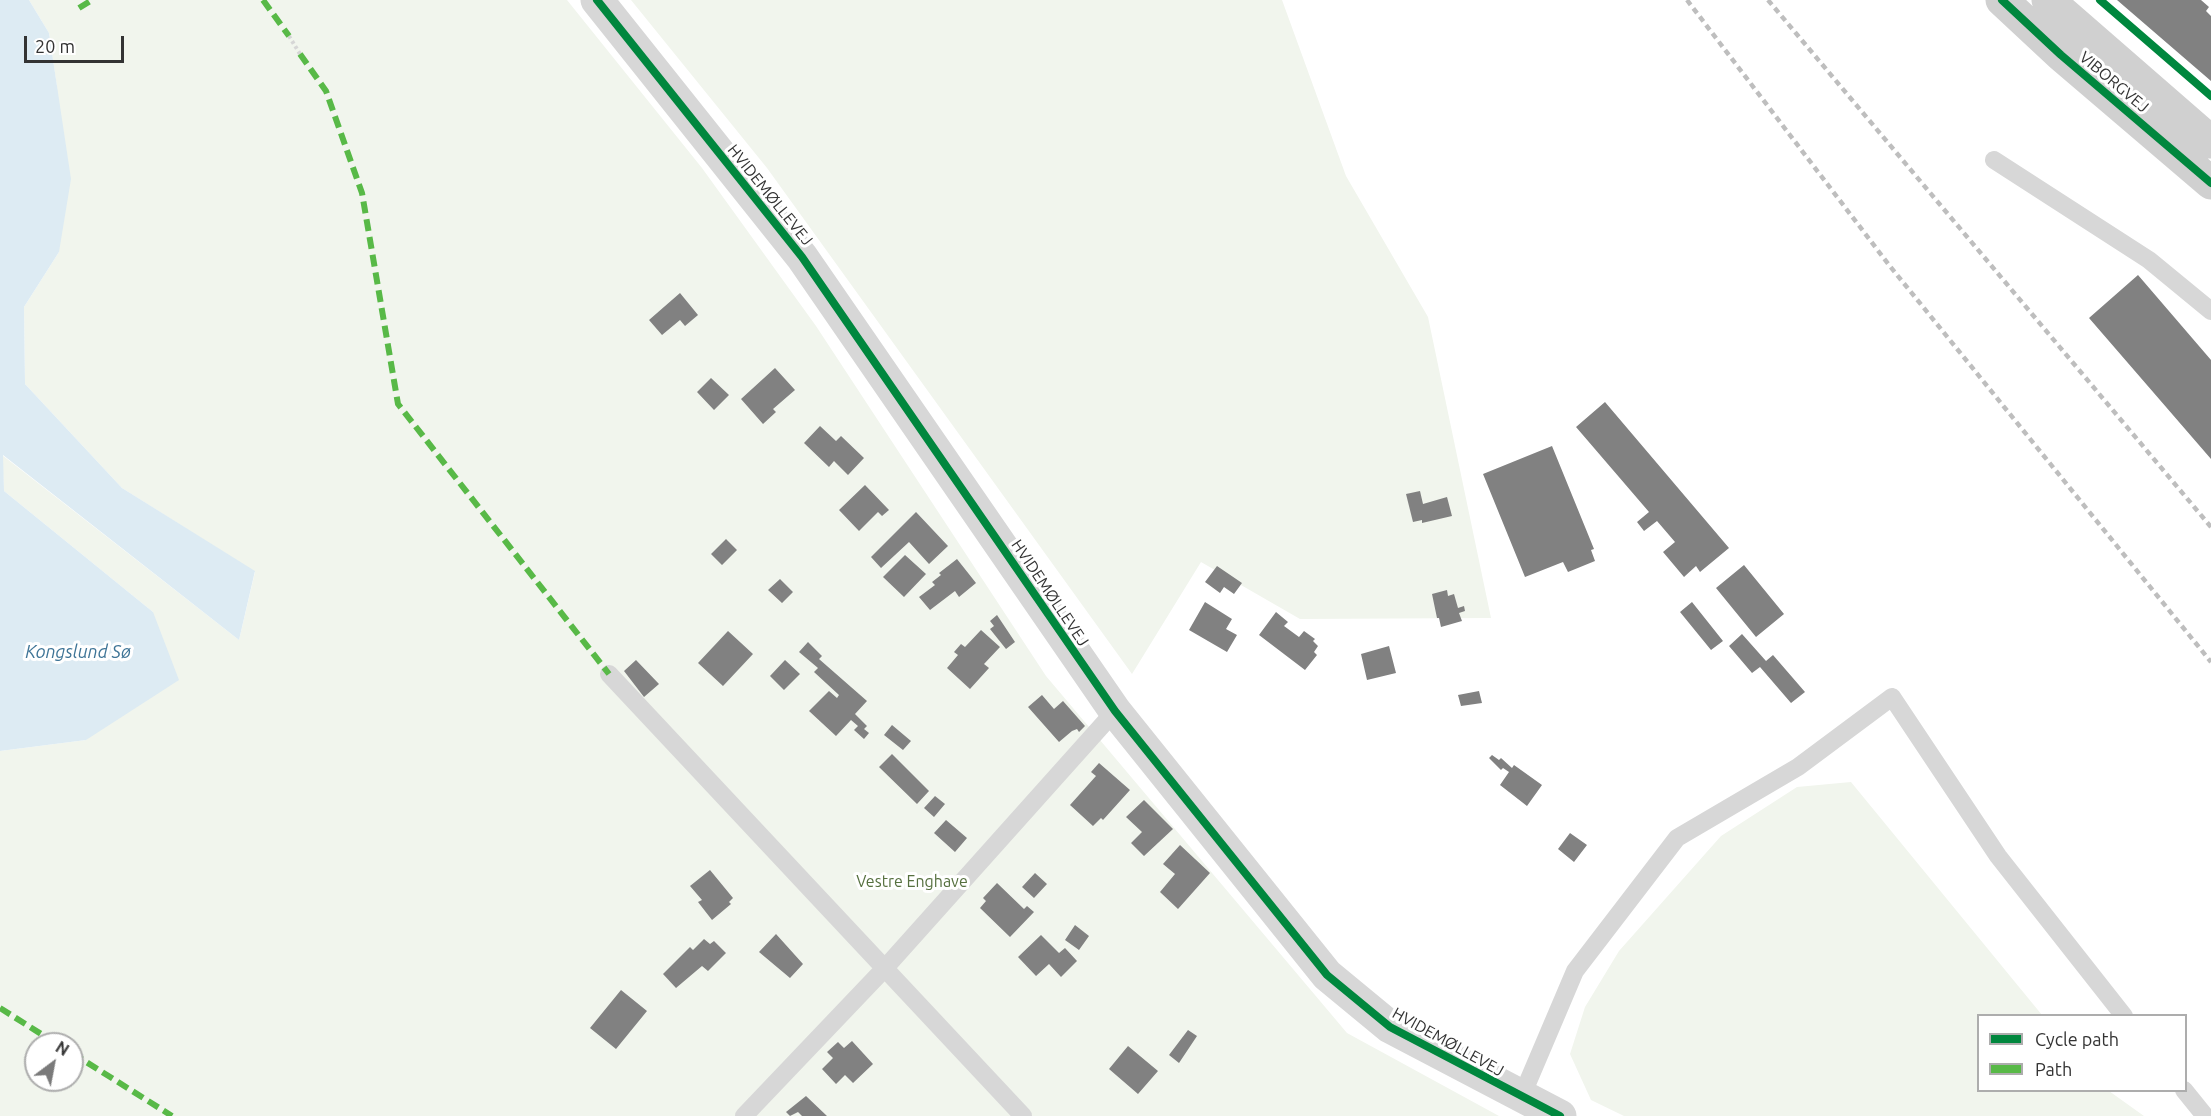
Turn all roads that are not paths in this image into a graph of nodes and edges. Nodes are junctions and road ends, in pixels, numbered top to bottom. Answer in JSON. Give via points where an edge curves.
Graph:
{"nodes":[{"id":1,"x":597,"y":0,"type":"edge"},
{"id":2,"x":2002,"y":0,"type":"edge"},
{"id":3,"x":2048,"y":0,"type":"edge"},
{"id":4,"x":2211,"y":142,"type":"edge"},
{"id":5,"x":1994,"y":160,"type":"dead end"},
{"id":6,"x":2211,"y":183,"type":"edge"},
{"id":7,"x":2211,"y":311,"type":"edge"},
{"id":8,"x":609,"y":674,"type":"dead end"},
{"id":9,"x":1115,"y":711,"type":"junction"},
{"id":10,"x":885,"y":968,"type":"junction"},
{"id":11,"x":2122,"y":1014,"type":"edge"},
{"id":12,"x":2186,"y":1092,"type":"edge"},
{"id":13,"x":1521,"y":1098,"type":"junction"},
{"id":14,"x":744,"y":1116,"type":"edge"},
{"id":15,"x":1023,"y":1116,"type":"edge"},
{"id":16,"x":1560,"y":1116,"type":"edge"},
{"id":17,"x":2205,"y":1116,"type":"edge"}],
"edges":[{"from":1,"to":9,"type":"street","name":"HVIDEMØLLEVEJ","via":[[802,256]]},
{"from":2,"to":6,"type":"main road","name":"VIBORGVEJ"},
{"from":3,"to":4,"type":"main road","name":"VIBORGVEJ"},
{"from":5,"to":7,"type":"lane","via":[[2149,260]]},
{"from":8,"to":10,"type":"lane"},
{"from":9,"to":10,"type":"lane"},
{"from":9,"to":13,"type":"street","name":"HVIDEMØLLEVEJ","via":[[1327,975],[1389,1027]]},
{"from":10,"to":14,"type":"lane"},
{"from":10,"to":15,"type":"lane"},
{"from":11,"to":13,"type":"lane","via":[[1998,856],[1892,697],[1798,767],[1677,838],[1575,971]]},
{"from":12,"to":17,"type":"lane"},
{"from":13,"to":16,"type":"street","name":"HVIDEMØLLEVEJ"}]}
